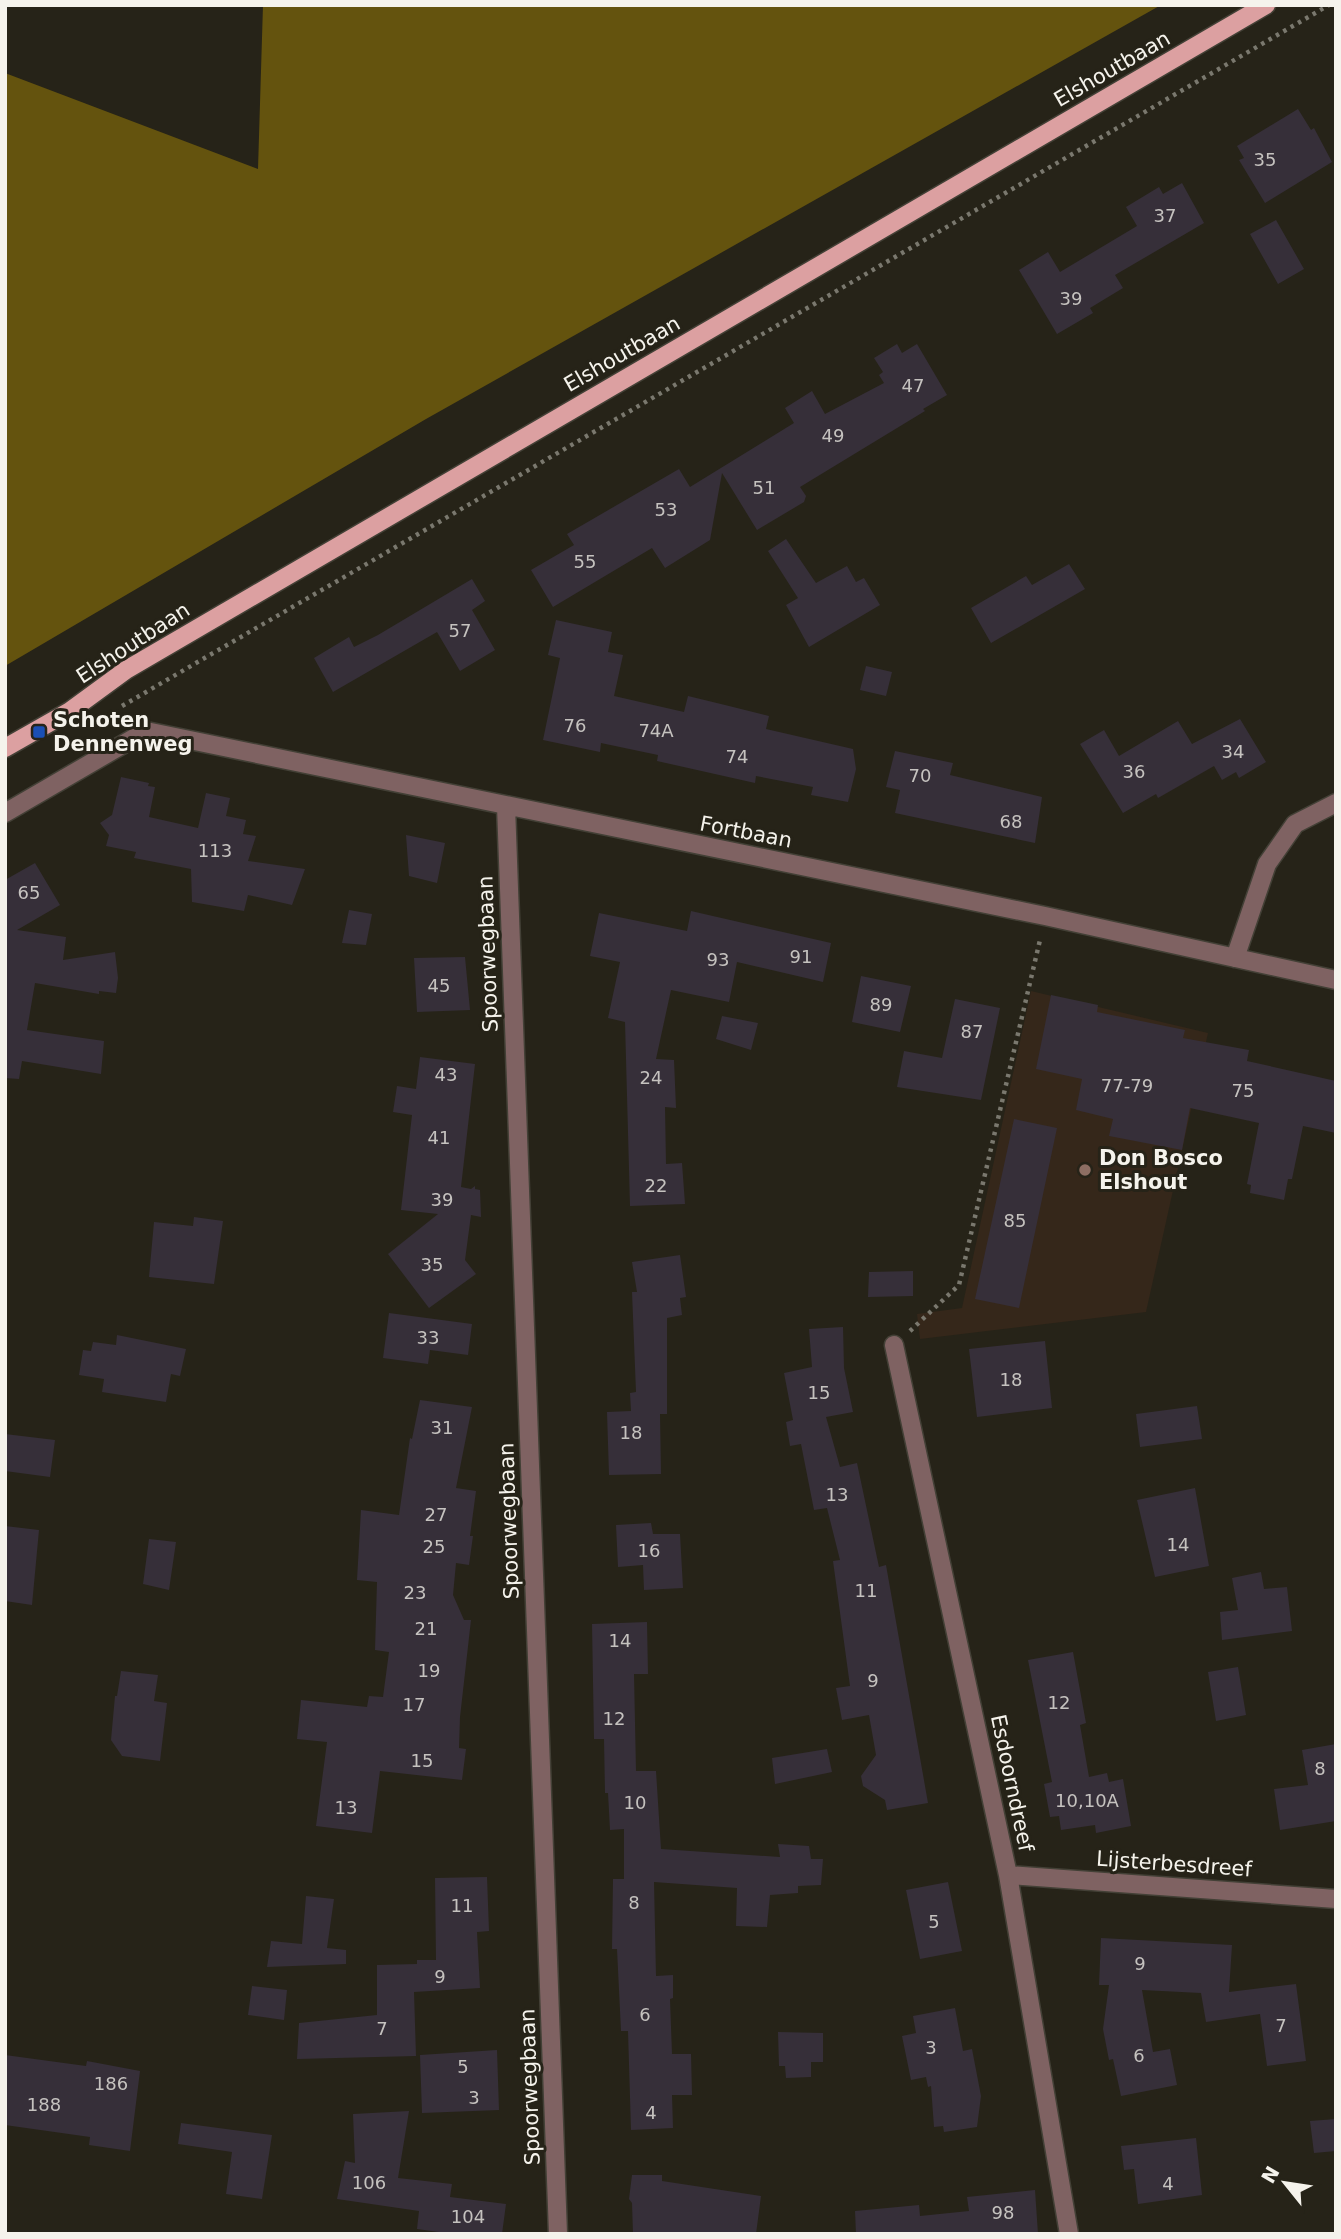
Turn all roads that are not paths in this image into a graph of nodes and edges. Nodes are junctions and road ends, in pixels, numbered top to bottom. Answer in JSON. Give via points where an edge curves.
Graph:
{"nodes":[{"id":1,"x":1266,"y":5,"type":"edge"},
{"id":2,"x":5,"y":748,"type":"edge"},
{"id":3,"x":1336,"y":803,"type":"edge"},
{"id":4,"x":506,"y":806,"type":"junction"},
{"id":5,"x":5,"y":813,"type":"edge"},
{"id":6,"x":1236,"y":958,"type":"junction"},
{"id":7,"x":1336,"y":980,"type":"edge"},
{"id":8,"x":894,"y":1345,"type":"road end"},
{"id":9,"x":1008,"y":1875,"type":"junction"},
{"id":10,"x":1336,"y":1899,"type":"edge"},
{"id":11,"x":558,"y":2234,"type":"edge"},
{"id":12,"x":1069,"y":2234,"type":"edge"}],
"edges":[{"from":1,"to":2,"type":"main road","name":"Elshoutbaan","via":[[126,670],[70,711]]},
{"from":3,"to":6,"type":"street","via":[[1295,824],[1267,864]]},
{"from":4,"to":5,"type":"street","name":"Fortbaan","via":[[146,732]]},
{"from":4,"to":6,"type":"street","name":"Fortbaan"},
{"from":4,"to":11,"type":"street","name":"Spoorwegbaan"},
{"from":6,"to":7,"type":"street","name":"Fortbaan"},
{"from":8,"to":9,"type":"street","name":"Esdoorndreef"},
{"from":9,"to":10,"type":"street","name":"Lijsterbesdreef"},
{"from":9,"to":12,"type":"street","name":"Esdoorndreef"}]}
